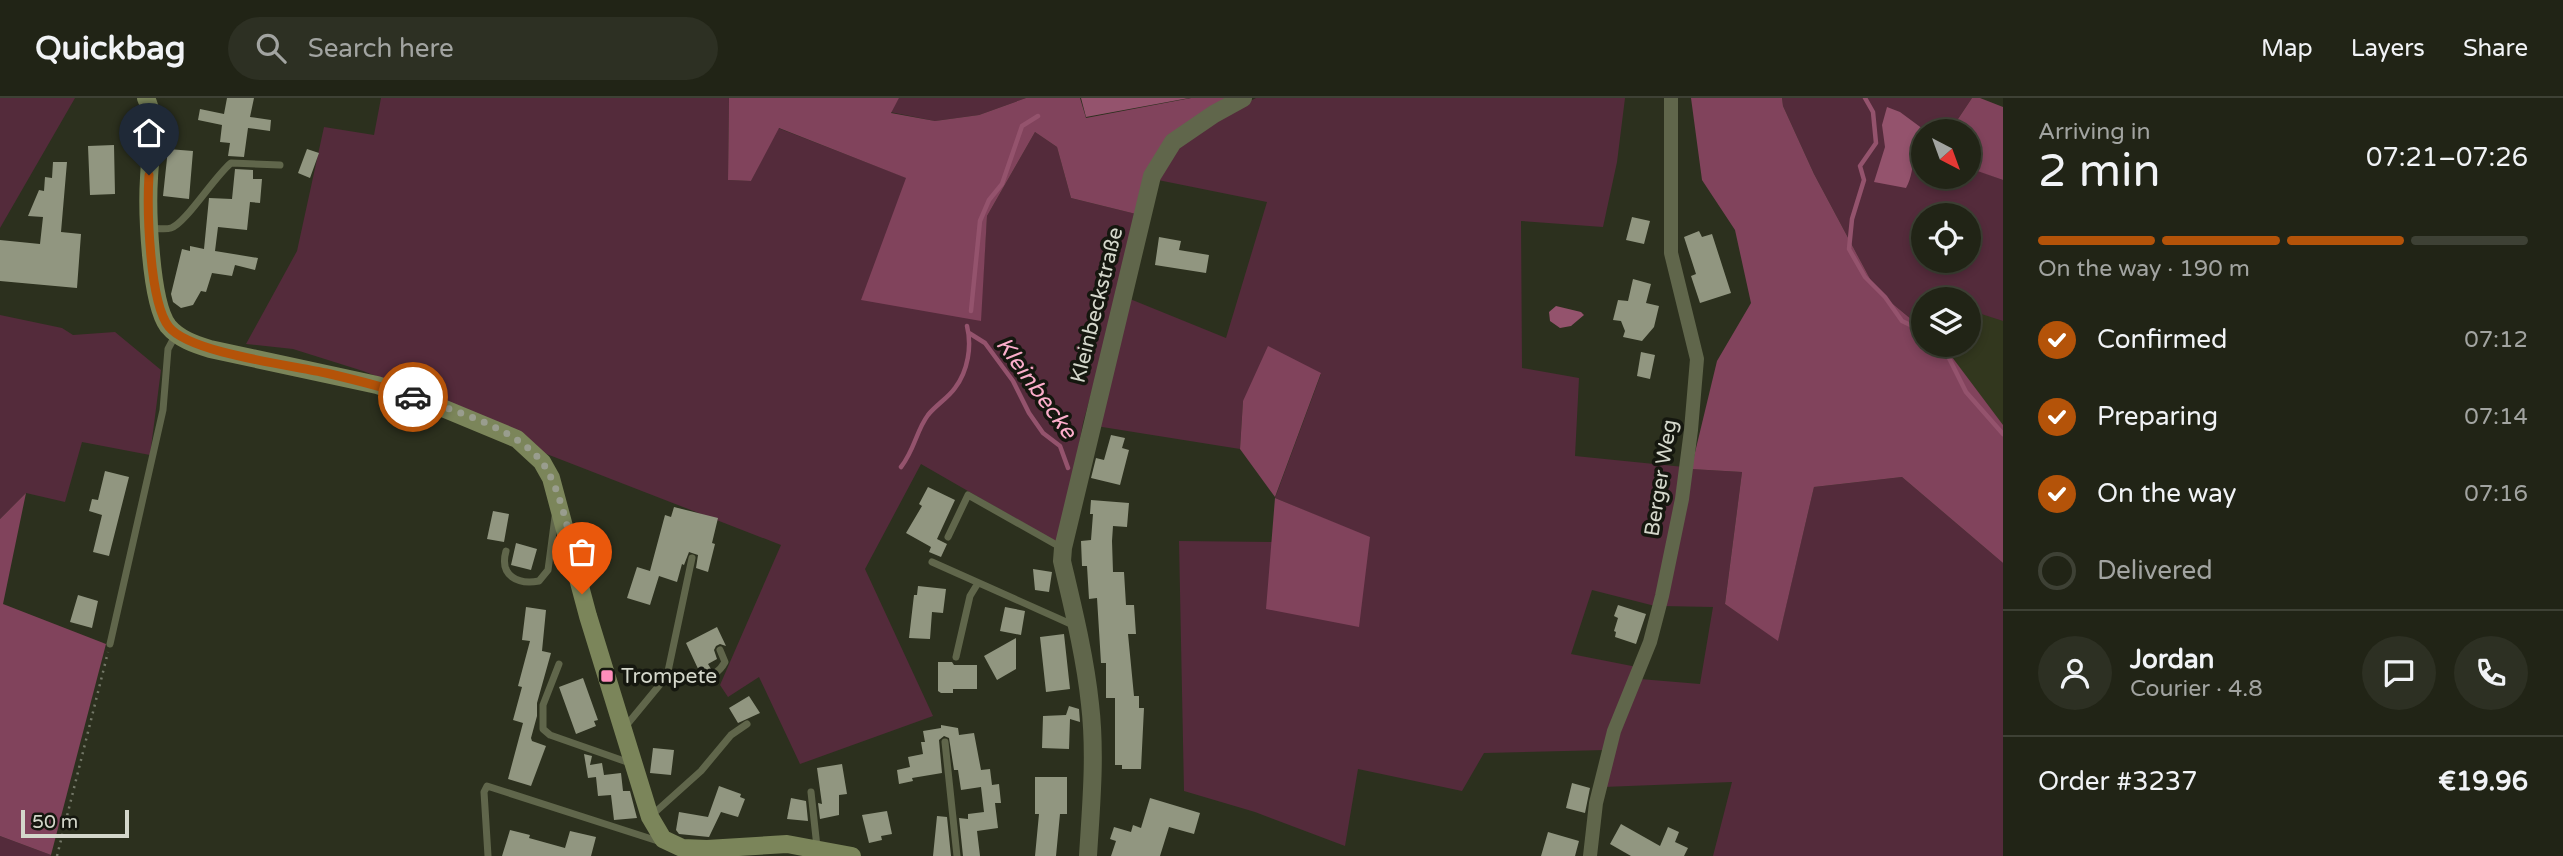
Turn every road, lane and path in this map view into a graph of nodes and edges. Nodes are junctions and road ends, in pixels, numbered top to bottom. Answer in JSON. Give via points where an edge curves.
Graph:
{"nodes":[{"id":1,"x":146,"y":98,"type":"edge"},
{"id":2,"x":1244,"y":98,"type":"edge"},
{"id":3,"x":1671,"y":98,"type":"edge"},
{"id":4,"x":280,"y":165,"type":"dead end"},
{"id":5,"x":148,"y":228,"type":"junction"},
{"id":6,"x":181,"y":337,"type":"junction"},
{"id":7,"x":559,"y":499,"type":"junction"},
{"id":8,"x":948,"y":537,"type":"dead end"},
{"id":9,"x":1063,"y":548,"type":"junction"},
{"id":10,"x":506,"y":551,"type":"dead end"},
{"id":11,"x":692,"y":558,"type":"dead end"},
{"id":12,"x":932,"y":562,"type":"dead end"},
{"id":13,"x":978,"y":583,"type":"junction"},
{"id":14,"x":1077,"y":627,"type":"junction"},
{"id":15,"x":110,"y":644,"type":"joint"},
{"id":16,"x":720,"y":650,"type":"dead end"},
{"id":17,"x":956,"y":657,"type":"dead end"},
{"id":18,"x":559,"y":663,"type":"dead end"},
{"id":19,"x":667,"y":676,"type":"junction"},
{"id":20,"x":747,"y":724,"type":"dead end"},
{"id":21,"x":623,"y":729,"type":"junction"},
{"id":22,"x":945,"y":742,"type":"dead end"},
{"id":23,"x":634,"y":765,"type":"junction"},
{"id":24,"x":811,"y":792,"type":"dead end"},
{"id":25,"x":650,"y":817,"type":"junction"},
{"id":26,"x":817,"y":848,"type":"junction"},
{"id":27,"x":679,"y":849,"type":"edge"},
{"id":28,"x":57,"y":856,"type":"edge"},
{"id":29,"x":488,"y":856,"type":"edge"},
{"id":30,"x":852,"y":856,"type":"edge"},
{"id":31,"x":957,"y":856,"type":"edge"},
{"id":32,"x":1088,"y":856,"type":"edge"},
{"id":33,"x":1590,"y":856,"type":"edge"}],
"edges":[{"from":1,"to":5,"type":"main road","via":[[153,123]]},
{"from":2,"to":9,"type":"street","name":"Kleinbeckstraße","via":[[1173,142],[1152,176]]},
{"from":3,"to":33,"type":"street","name":"Berger Weg","via":[[1671,253],[1697,359],[1691,430],[1662,596],[1650,642],[1611,742],[1596,803]]},
{"from":4,"to":5,"type":"lane","via":[[231,163],[171,229]]},
{"from":5,"to":6,"type":"main road","via":[[161,311]]},
{"from":6,"to":7,"type":"main road","via":[[210,349],[377,385],[499,430],[517,439],[542,462]]},
{"from":6,"to":15,"type":"lane","via":[[167,348],[163,411]]},
{"from":7,"to":10,"type":"lane","via":[[548,570],[539,581],[524,584],[511,577],[503,560]]},
{"from":7,"to":21,"type":"main road"},
{"from":8,"to":9,"type":"lane","via":[[968,495]]},
{"from":9,"to":14,"type":"street","name":"Kleinbeckstraße"},
{"from":11,"to":19,"type":"lane"},
{"from":12,"to":13,"type":"lane"},
{"from":13,"to":14,"type":"lane"},
{"from":13,"to":17,"type":"lane","via":[[970,596]]},
{"from":14,"to":32,"type":"street","name":"Kleinbeckstraße","via":[[1090,705],[1093,769]]},
{"from":15,"to":28,"type":"path"},
{"from":16,"to":19,"type":"lane","via":[[725,662],[710,676],[685,680]]},
{"from":18,"to":23,"type":"lane","via":[[542,705],[543,729]]},
{"from":19,"to":21,"type":"lane"},
{"from":20,"to":25,"type":"lane"},
{"from":21,"to":23,"type":"main road"},
{"from":22,"to":31,"type":"lane"},
{"from":23,"to":25,"type":"main road"},
{"from":24,"to":26,"type":"lane"},
{"from":25,"to":27,"type":"main road","via":[[663,839]]},
{"from":26,"to":27,"type":"main road","via":[[787,844]]},
{"from":26,"to":30,"type":"main road"},
{"from":27,"to":29,"type":"lane","via":[[486,786]]}]}
